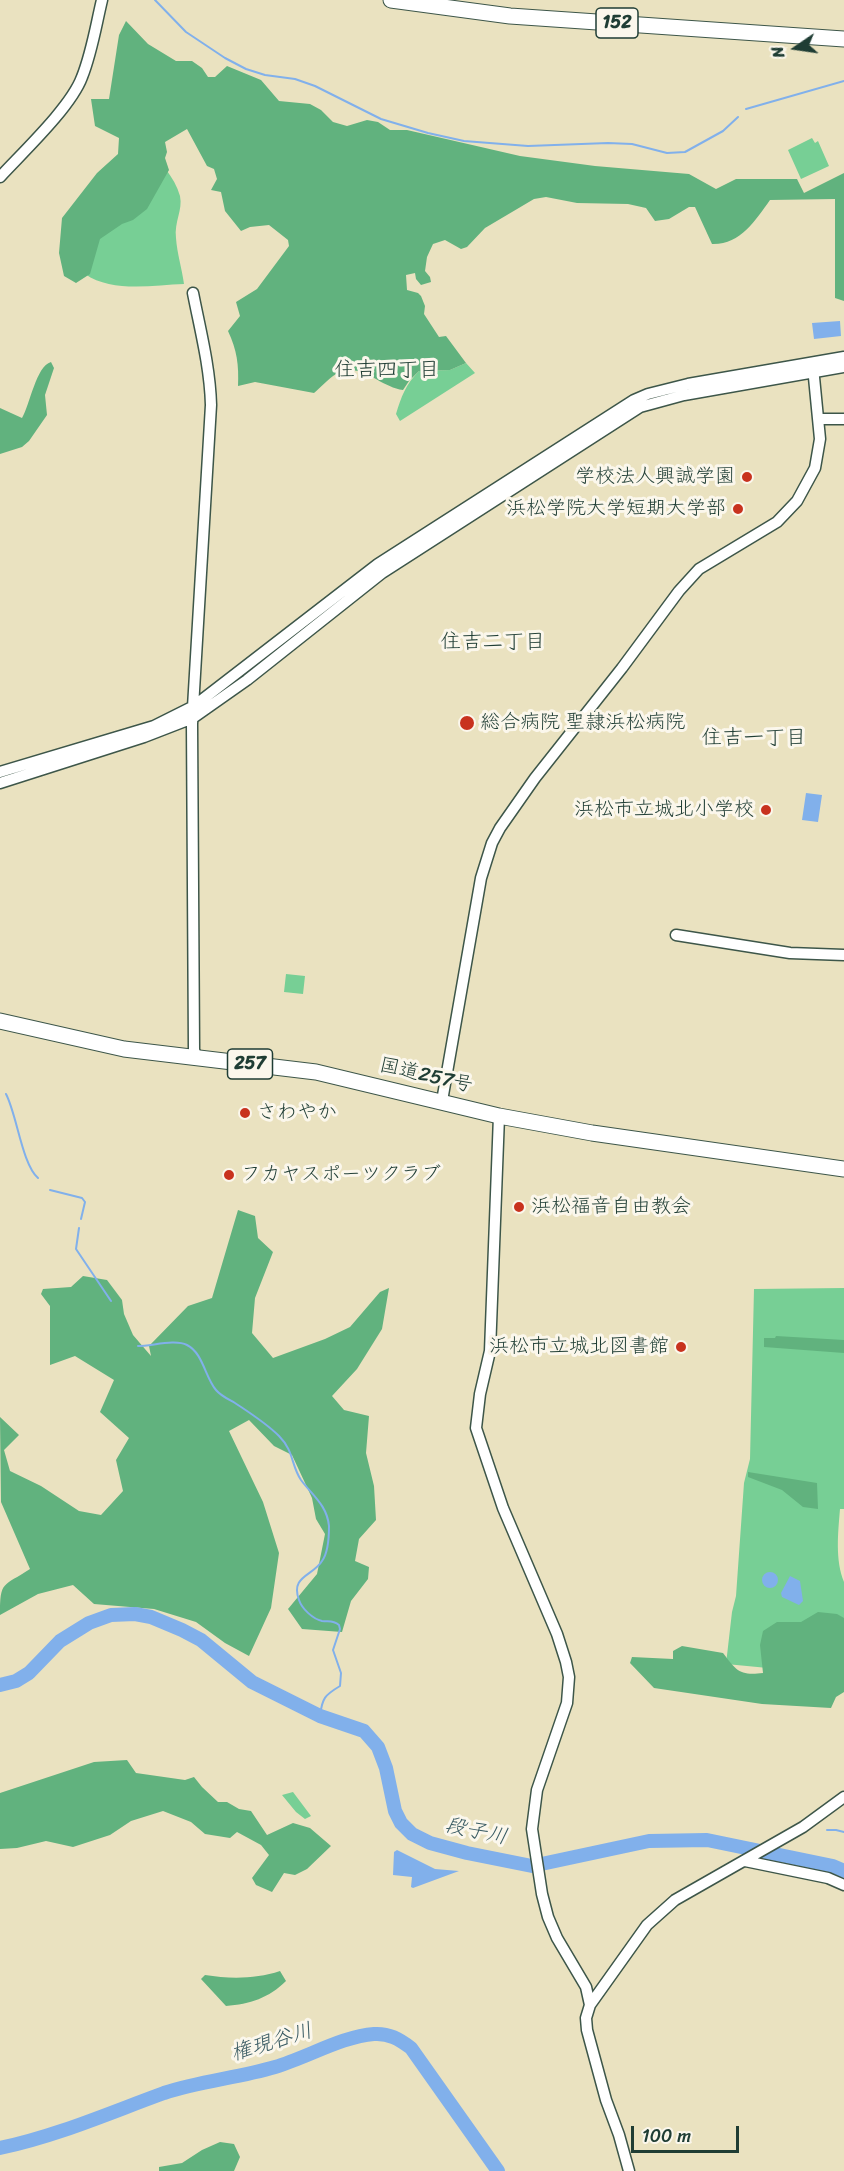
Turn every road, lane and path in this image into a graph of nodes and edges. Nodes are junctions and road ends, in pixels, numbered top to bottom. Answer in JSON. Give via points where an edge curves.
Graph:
{"nodes":[{"id":1,"x":102,"y":0,"type":"edge"},
{"id":2,"x":391,"y":0,"type":"edge"},
{"id":3,"x":438,"y":0,"type":"edge"},
{"id":4,"x":844,"y":31,"type":"edge"},
{"id":5,"x":844,"y":39,"type":"edge"},
{"id":6,"x":0,"y":177,"type":"edge"},
{"id":7,"x":193,"y":293,"type":"dead end"},
{"id":8,"x":844,"y":357,"type":"edge"},
{"id":9,"x":844,"y":367,"type":"edge"},
{"id":10,"x":813,"y":369,"type":"junction"},
{"id":11,"x":819,"y":419,"type":"junction"},
{"id":12,"x":844,"y":419,"type":"edge"},
{"id":13,"x":194,"y":706,"type":"junction"},
{"id":14,"x":193,"y":718,"type":"junction"},
{"id":15,"x":0,"y":772,"type":"edge"},
{"id":16,"x":0,"y":783,"type":"edge"},
{"id":17,"x":676,"y":935,"type":"dead end"},
{"id":18,"x":844,"y":955,"type":"edge"},
{"id":19,"x":0,"y":1021,"type":"edge"},
{"id":20,"x":196,"y":1058,"type":"junction"},
{"id":21,"x":442,"y":1101,"type":"junction"},
{"id":22,"x":499,"y":1116,"type":"junction"},
{"id":23,"x":844,"y":1169,"type":"edge"},
{"id":24,"x":844,"y":1797,"type":"edge"},
{"id":25,"x":748,"y":1859,"type":"junction"},
{"id":26,"x":844,"y":1885,"type":"edge"},
{"id":27,"x":590,"y":2005,"type":"junction"},
{"id":28,"x":629,"y":2171,"type":"edge"}],
"edges":[{"from":1,"to":6,"type":"street","via":[[77,86],[65,105]]},
{"from":2,"to":5,"type":"highway","number":"152","via":[[510,16]]},
{"from":3,"to":4,"type":"highway","number":"152","via":[[553,13]]},
{"from":7,"to":13,"type":"street","via":[[211,405]]},
{"from":8,"to":10,"type":"street"},
{"from":9,"to":10,"type":"street"},
{"from":10,"to":11,"type":"street"},
{"from":10,"to":13,"type":"street","via":[[688,384],[627,404],[378,564]]},
{"from":10,"to":14,"type":"street","via":[[640,407],[373,579]]},
{"from":11,"to":12,"type":"street"},
{"from":11,"to":21,"type":"street","via":[[817,460],[797,501],[777,522],[699,569],[679,591],[500,828],[482,878]]},
{"from":13,"to":14,"type":"street"},
{"from":13,"to":15,"type":"street","via":[[154,726]]},
{"from":14,"to":16,"type":"street"},
{"from":14,"to":20,"type":"street"},
{"from":17,"to":18,"type":"street","via":[[790,953]]},
{"from":19,"to":20,"type":"highway","name":"国道257号","number":"257","via":[[124,1049]]},
{"from":20,"to":21,"type":"highway","name":"国道257号","number":"257","via":[[315,1072]]},
{"from":21,"to":22,"type":"highway","name":"国道257号","number":"257"},
{"from":22,"to":23,"type":"highway","name":"国道257号","number":"257"},
{"from":22,"to":27,"type":"street","via":[[490,1351],[476,1428],[504,1508],[557,1634],[569,1677],[564,1712],[537,1790],[532,1828],[548,1917],[586,1987]]},
{"from":24,"to":25,"type":"street","via":[[813,1821]]},
{"from":25,"to":26,"type":"street"},
{"from":25,"to":27,"type":"street","via":[[675,1899],[653,1920]]},
{"from":27,"to":28,"type":"street","via":[[587,2030]]}]}
